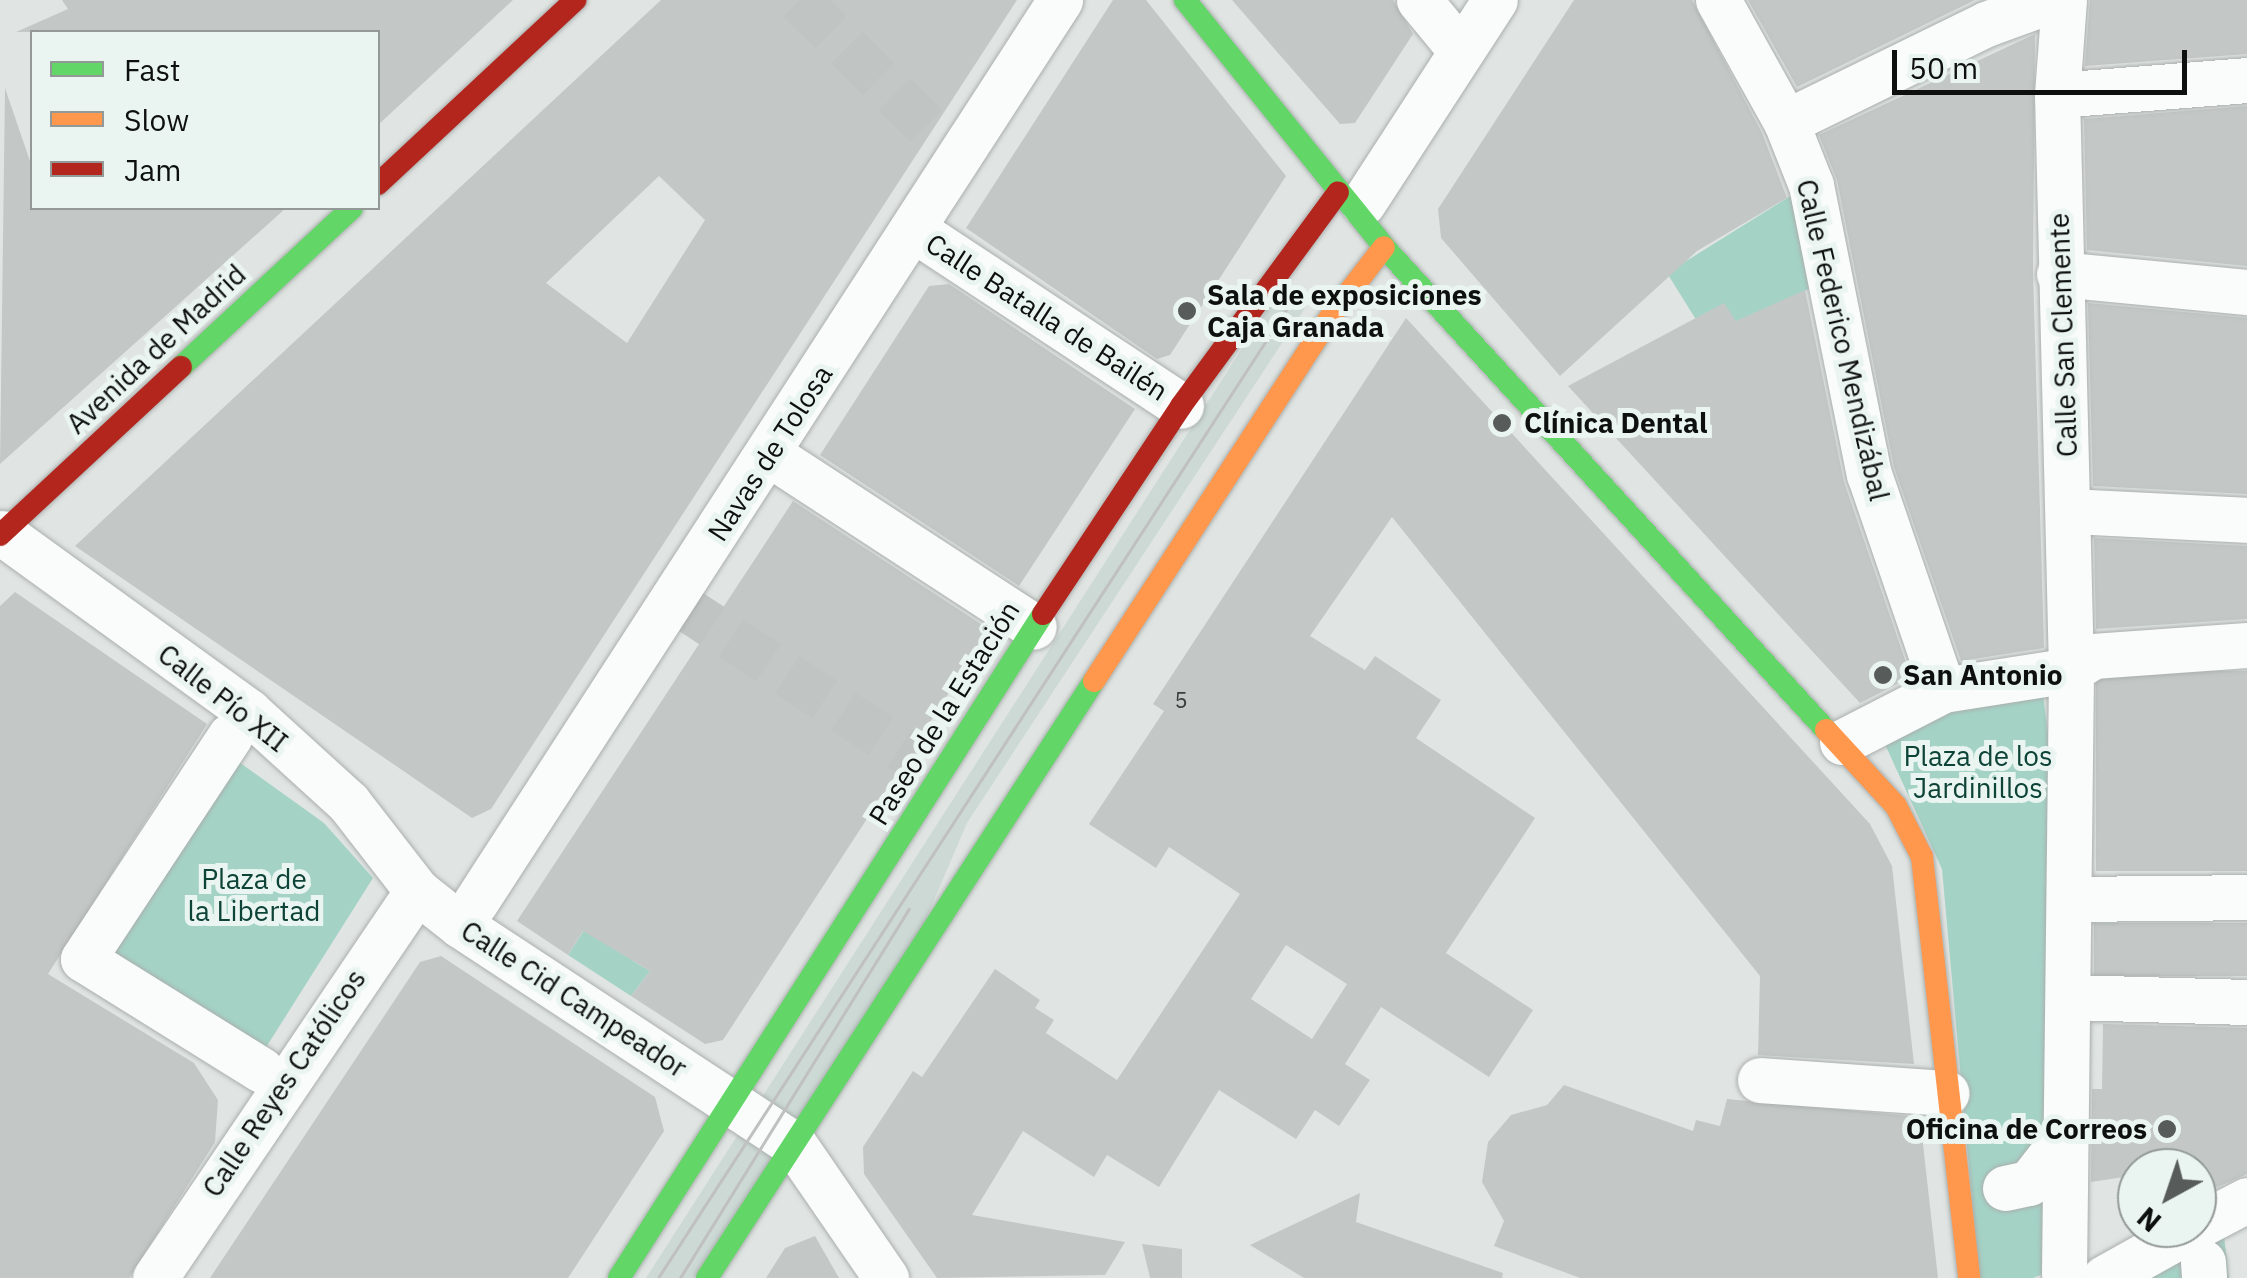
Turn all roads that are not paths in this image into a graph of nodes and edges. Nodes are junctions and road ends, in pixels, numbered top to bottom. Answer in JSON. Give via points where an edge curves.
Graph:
{"nodes":[{"id":1,"x":575,"y":0,"type":"edge"},
{"id":2,"x":1060,"y":0,"type":"edge"},
{"id":3,"x":1185,"y":0,"type":"edge"},
{"id":4,"x":1419,"y":0,"type":"edge"},
{"id":5,"x":1495,"y":0,"type":"edge"},
{"id":6,"x":1718,"y":0,"type":"edge"},
{"id":7,"x":2052,"y":0,"type":"edge"},
{"id":8,"x":2064,"y":0,"type":"edge"},
{"id":9,"x":1461,"y":51,"type":"junction"},
{"id":10,"x":2247,"y":80,"type":"edge"},
{"id":11,"x":2057,"y":95,"type":"junction"},
{"id":12,"x":1786,"y":122,"type":"junction"},
{"id":13,"x":380,"y":182,"type":"edge"},
{"id":14,"x":1350,"y":198,"type":"junction"},
{"id":15,"x":350,"y":210,"type":"edge"},
{"id":16,"x":913,"y":229,"type":"junction"},
{"id":17,"x":1384,"y":248,"type":"junction"},
{"id":18,"x":2059,"y":274,"type":"junction"},
{"id":19,"x":2247,"y":292,"type":"edge"},
{"id":20,"x":1181,"y":406,"type":"junction"},
{"id":21,"x":769,"y":454,"type":"junction"},
{"id":22,"x":2071,"y":511,"type":"junction"},
{"id":23,"x":2247,"y":520,"type":"edge"},
{"id":24,"x":1,"y":534,"type":"edge"},
{"id":25,"x":1034,"y":627,"type":"junction"},
{"id":26,"x":2247,"y":645,"type":"edge"},
{"id":27,"x":2072,"y":670,"type":"junction"},
{"id":28,"x":1944,"y":690,"type":"junction"},
{"id":29,"x":230,"y":736,"type":"dead end"},
{"id":30,"x":1842,"y":742,"type":"junction"},
{"id":31,"x":416,"y":891,"type":"junction"},
{"id":32,"x":2247,"y":897,"type":"edge"},
{"id":33,"x":2069,"y":899,"type":"junction"},
{"id":34,"x":475,"y":902,"type":"dead end"},
{"id":35,"x":2070,"y":998,"type":"junction"},
{"id":36,"x":2247,"y":1002,"type":"edge"},
{"id":37,"x":260,"y":1070,"type":"dead end"},
{"id":38,"x":1760,"y":1080,"type":"dead end"},
{"id":39,"x":1947,"y":1093,"type":"junction"},
{"id":40,"x":732,"y":1104,"type":"junction"},
{"id":41,"x":2066,"y":1134,"type":"junction"},
{"id":42,"x":794,"y":1144,"type":"junction"},
{"id":43,"x":2005,"y":1188,"type":"dead end"},
{"id":44,"x":2169,"y":1248,"type":"edge"},
{"id":45,"x":2084,"y":1276,"type":"edge"},
{"id":46,"x":154,"y":1278,"type":"edge"},
{"id":47,"x":618,"y":1278,"type":"edge"},
{"id":48,"x":707,"y":1278,"type":"edge"},
{"id":49,"x":886,"y":1278,"type":"edge"},
{"id":50,"x":1969,"y":1278,"type":"edge"}],
"edges":[{"from":1,"to":13,"type":"main road"},
{"from":2,"to":16,"type":"street","name":"Navas de Tolosa","via":[[945,145]]},
{"from":3,"to":14,"type":"main road"},
{"from":4,"to":9,"type":"street"},
{"from":5,"to":9,"type":"street"},
{"from":6,"to":12,"type":"street","name":"Calle Federico Mendizábal"},
{"from":7,"to":12,"type":"street","via":[[1986,24]]},
{"from":8,"to":11,"type":"street","name":"Calle San Clemente"},
{"from":9,"to":14,"type":"street"},
{"from":10,"to":11,"type":"street"},
{"from":11,"to":18,"type":"street","name":"Calle San Clemente"},
{"from":12,"to":28,"type":"street","name":"Calle Federico Mendizábal","via":[[1811,185],[1869,474]]},
{"from":14,"to":17,"type":"main road"},
{"from":14,"to":20,"type":"main road","name":"Paseo de la Estación"},
{"from":15,"to":24,"type":"main road","name":"Avenida de Madrid"},
{"from":16,"to":20,"type":"street","name":"Calle Batalla de Bailén"},
{"from":16,"to":21,"type":"street","name":"Navas de Tolosa"},
{"from":17,"to":30,"type":"main road"},
{"from":17,"to":42,"type":"main road","via":[[1333,313]]},
{"from":18,"to":19,"type":"street"},
{"from":18,"to":22,"type":"street","name":"Calle San Clemente"},
{"from":20,"to":25,"type":"main road","name":"Paseo de la Estación"},
{"from":21,"to":25,"type":"street"},
{"from":21,"to":34,"type":"street","name":"Navas de Tolosa"},
{"from":22,"to":23,"type":"street"},
{"from":22,"to":27,"type":"street","name":"Calle San Clemente"},
{"from":24,"to":31,"type":"street","name":"Calle Pío XII","via":[[250,712],[348,802]]},
{"from":25,"to":40,"type":"main road","name":"Paseo de la Estación"},
{"from":26,"to":27,"type":"street","via":[[2093,656]]},
{"from":27,"to":28,"type":"street"},
{"from":27,"to":33,"type":"street"},
{"from":28,"to":30,"type":"street"},
{"from":29,"to":37,"type":"street","via":[[83,959]]},
{"from":30,"to":39,"type":"main road","via":[[1896,806],[1922,858]]},
{"from":31,"to":40,"type":"street","name":"Calle Cid Campeador"},
{"from":31,"to":46,"type":"street","name":"Calle Reyes Católicos"},
{"from":32,"to":33,"type":"street"},
{"from":33,"to":35,"type":"street"},
{"from":35,"to":36,"type":"street"},
{"from":35,"to":41,"type":"street"},
{"from":38,"to":39,"type":"street"},
{"from":39,"to":50,"type":"main road"},
{"from":40,"to":42,"type":"street","name":"Calle Cid Campeador"},
{"from":40,"to":47,"type":"main road","name":"Paseo de la Estación"},
{"from":41,"to":43,"type":"street","via":[[2029,1183]]},
{"from":41,"to":45,"type":"street"},
{"from":42,"to":48,"type":"main road"},
{"from":42,"to":49,"type":"street"},
{"from":44,"to":45,"type":"street"}]}
